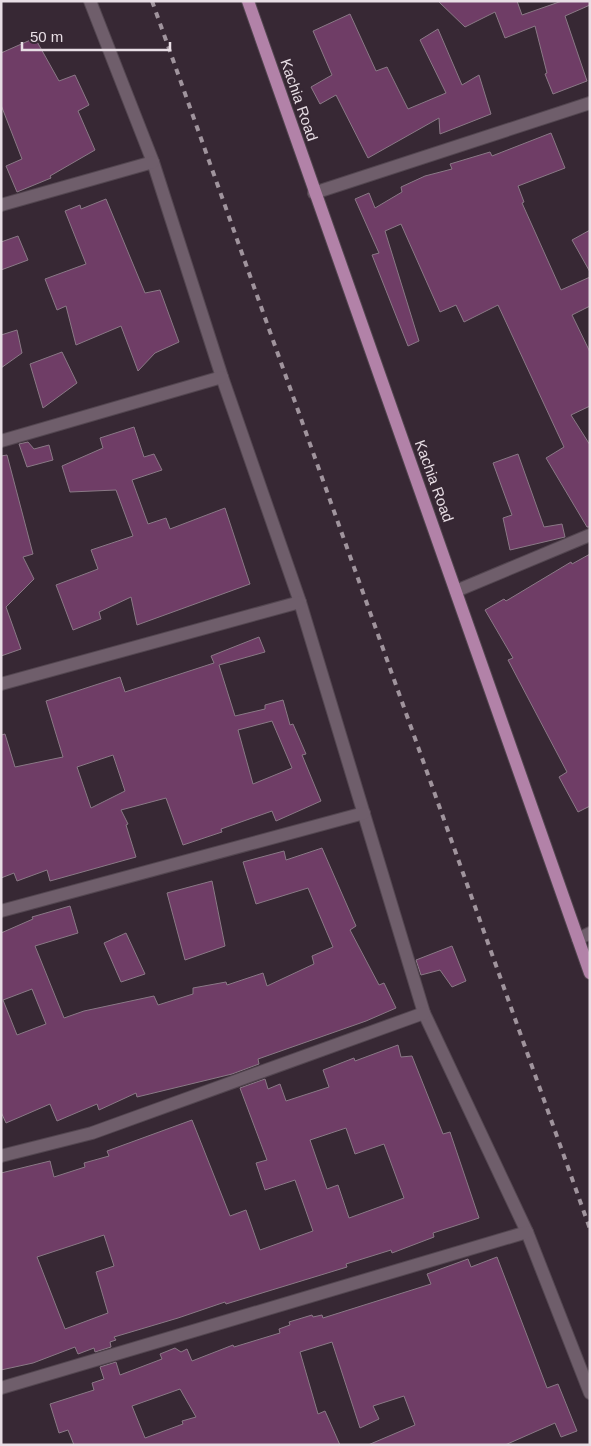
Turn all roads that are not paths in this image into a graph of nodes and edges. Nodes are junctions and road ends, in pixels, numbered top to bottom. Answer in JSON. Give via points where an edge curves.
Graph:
{"nodes":[{"id":1,"x":90,"y":1,"type":"edge"},
{"id":2,"x":248,"y":1,"type":"edge"},
{"id":3,"x":590,"y":103,"type":"edge"},
{"id":4,"x":153,"y":162,"type":"junction"},
{"id":5,"x":314,"y":193,"type":"junction"},
{"id":6,"x":1,"y":205,"type":"edge"},
{"id":7,"x":222,"y":377,"type":"junction"},
{"id":8,"x":1,"y":441,"type":"edge"},
{"id":9,"x":590,"y":535,"type":"edge"},
{"id":10,"x":456,"y":591,"type":"junction"},
{"id":11,"x":300,"y":602,"type":"junction"},
{"id":12,"x":1,"y":684,"type":"edge"},
{"id":13,"x":364,"y":813,"type":"junction"},
{"id":14,"x":1,"y":911,"type":"edge"},
{"id":15,"x":584,"y":936,"type":"edge"},
{"id":16,"x":590,"y":973,"type":"edge"},
{"id":17,"x":424,"y":1013,"type":"junction"},
{"id":18,"x":1,"y":1156,"type":"edge"},
{"id":19,"x":527,"y":1232,"type":"junction"},
{"id":20,"x":1,"y":1388,"type":"edge"},
{"id":21,"x":590,"y":1393,"type":"edge"}],
"edges":[{"from":1,"to":4,"type":"street"},
{"from":2,"to":5,"type":"main road","name":"Kachia Road"},
{"from":3,"to":5,"type":"street"},
{"from":4,"to":6,"type":"street"},
{"from":4,"to":7,"type":"street"},
{"from":5,"to":10,"type":"main road","name":"Kachia Road"},
{"from":7,"to":8,"type":"street"},
{"from":7,"to":11,"type":"street"},
{"from":9,"to":10,"type":"street"},
{"from":10,"to":15,"type":"main road","name":"Kachia Road"},
{"from":11,"to":12,"type":"street"},
{"from":11,"to":13,"type":"street"},
{"from":13,"to":14,"type":"street"},
{"from":13,"to":17,"type":"street"},
{"from":15,"to":16,"type":"main road","name":"Kachia Road"},
{"from":17,"to":18,"type":"street","via":[[92,1132]]},
{"from":17,"to":19,"type":"street"},
{"from":19,"to":20,"type":"street"},
{"from":19,"to":21,"type":"street"}]}
